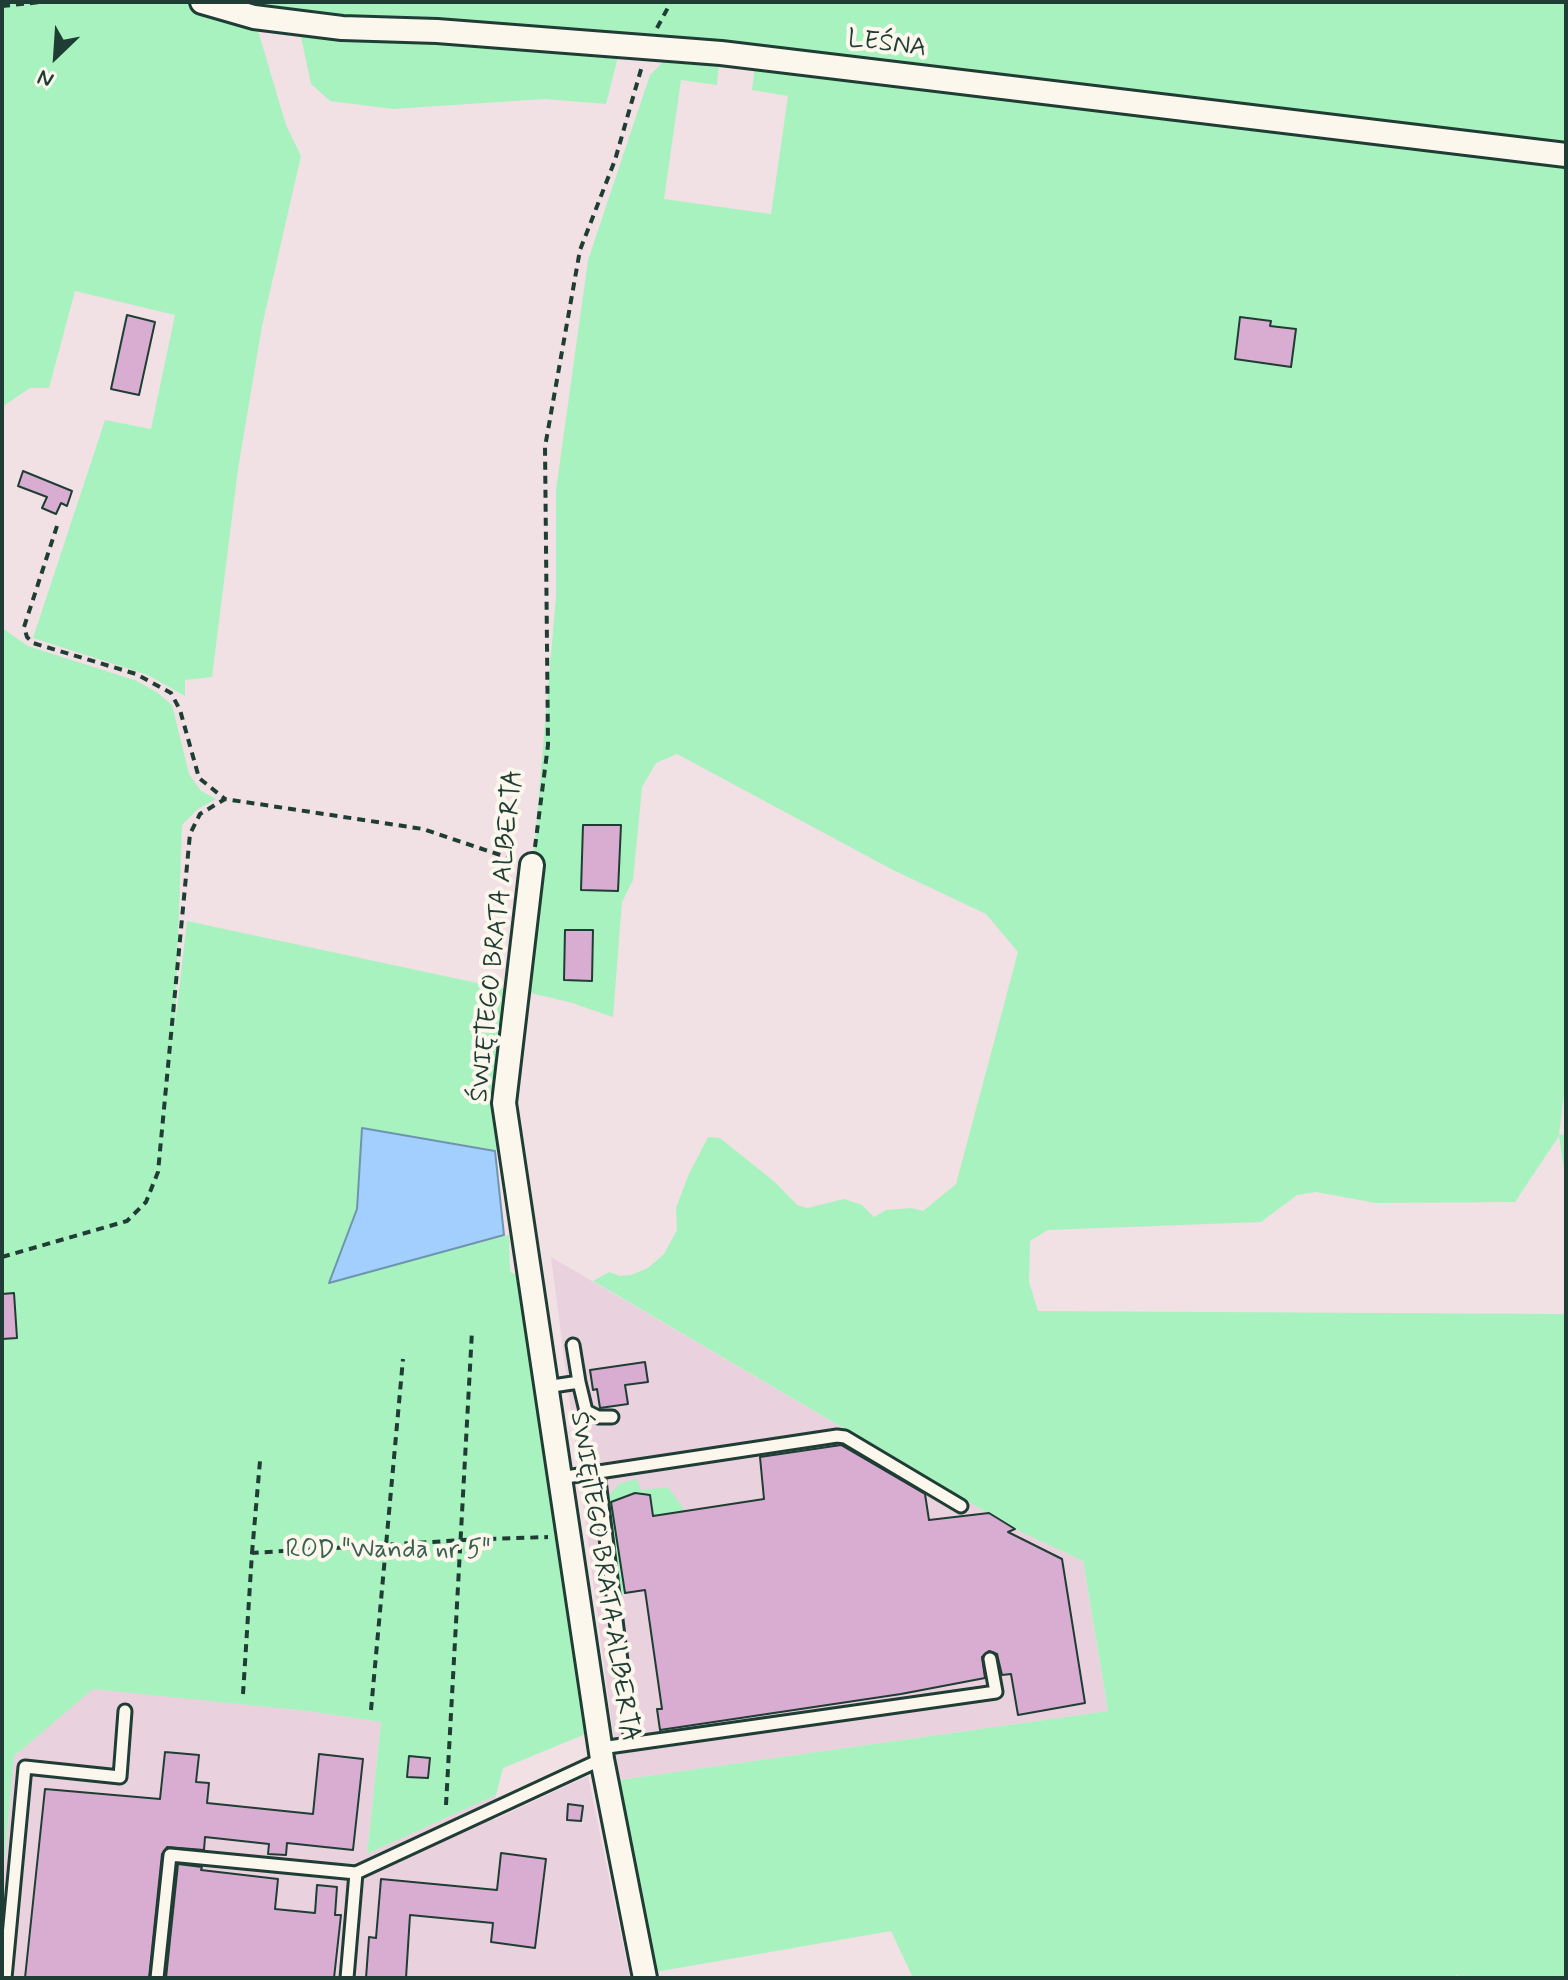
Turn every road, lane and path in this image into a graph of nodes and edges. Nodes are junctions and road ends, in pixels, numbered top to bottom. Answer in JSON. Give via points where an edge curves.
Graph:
{"nodes":[{"id":1,"x":41,"y":2,"type":"edge"},
{"id":2,"x":202,"y":2,"type":"edge"},
{"id":3,"x":671,"y":2,"type":"edge"},
{"id":4,"x":2,"y":6,"type":"edge"},
{"id":5,"x":647,"y":48,"type":"junction"},
{"id":6,"x":1566,"y":155,"type":"edge"},
{"id":7,"x":57,"y":526,"type":"dead end"},
{"id":8,"x":225,"y":799,"type":"junction"},
{"id":9,"x":532,"y":865,"type":"junction"},
{"id":10,"x":2,"y":1257,"type":"edge"},
{"id":11,"x":472,"y":1331,"type":"dead end"},
{"id":12,"x":573,"y":1345,"type":"dead end"},
{"id":13,"x":403,"y":1359,"type":"dead end"},
{"id":14,"x":579,"y":1382,"type":"junction"},
{"id":15,"x":546,"y":1387,"type":"junction"},
{"id":16,"x":612,"y":1417,"type":"dead end"},
{"id":17,"x":260,"y":1461,"type":"dead end"},
{"id":18,"x":598,"y":1472,"type":"junction"},
{"id":19,"x":558,"y":1478,"type":"junction"},
{"id":20,"x":961,"y":1506,"type":"dead end"},
{"id":21,"x":567,"y":1537,"type":"junction"},
{"id":22,"x":463,"y":1540,"type":"junction"},
{"id":23,"x":387,"y":1544,"type":"junction"},
{"id":24,"x":252,"y":1553,"type":"junction"},
{"id":25,"x":990,"y":1659,"type":"dead end"},
{"id":26,"x":243,"y":1694,"type":"dead end"},
{"id":27,"x":371,"y":1710,"type":"dead end"},
{"id":28,"x":125,"y":1711,"type":"dead end"},
{"id":29,"x":631,"y":1743,"type":"junction"},
{"id":30,"x":601,"y":1754,"type":"junction"},
{"id":31,"x":446,"y":1805,"type":"dead end"},
{"id":32,"x":356,"y":1873,"type":"junction"},
{"id":33,"x":5,"y":1978,"type":"edge"},
{"id":34,"x":157,"y":1978,"type":"edge"},
{"id":35,"x":347,"y":1978,"type":"edge"},
{"id":36,"x":645,"y":1978,"type":"edge"}],
"edges":[{"from":1,"to":4,"type":"path"},
{"from":2,"to":5,"type":"street","name":"LEŚNA","via":[[254,17],[342,28]]},
{"from":3,"to":5,"type":"path","name":"ŚWIĘTEGO BRATA ALBERTA"},
{"from":5,"to":6,"type":"street","name":"LEŚNA"},
{"from":5,"to":9,"type":"path","name":"ŚWIĘTEGO BRATA ALBERTA","via":[[615,160],[580,250],[545,447],[548,745]]},
{"from":7,"to":8,"type":"path","via":[[24,627],[27,637],[136,674],[171,693],[199,778]]},
{"from":8,"to":9,"type":"path","via":[[423,829]]},
{"from":8,"to":10,"type":"path","via":[[200,814],[190,834],[158,1172],[146,1202],[127,1221]]},
{"from":9,"to":15,"type":"street","name":"ŚWIĘTEGO BRATA ALBERTA","via":[[504,1103]]},
{"from":11,"to":22,"type":"path"},
{"from":12,"to":14,"type":"lane"},
{"from":13,"to":23,"type":"path"},
{"from":14,"to":15,"type":"lane"},
{"from":14,"to":16,"type":"lane","via":[[586,1411]]},
{"from":15,"to":19,"type":"street","name":"ŚWIĘTEGO BRATA ALBERTA"},
{"from":17,"to":24,"type":"path"},
{"from":18,"to":19,"type":"lane"},
{"from":18,"to":20,"type":"lane","via":[[837,1436]]},
{"from":18,"to":29,"type":"lane"},
{"from":19,"to":21,"type":"street","name":"ŚWIĘTEGO BRATA ALBERTA"},
{"from":21,"to":22,"type":"path"},
{"from":21,"to":30,"type":"street","name":"ŚWIĘTEGO BRATA ALBERTA"},
{"from":22,"to":23,"type":"path"},
{"from":22,"to":31,"type":"path"},
{"from":23,"to":24,"type":"path"},
{"from":23,"to":27,"type":"path"},
{"from":24,"to":26,"type":"path"},
{"from":25,"to":29,"type":"lane","via":[[996,1692]]},
{"from":28,"to":33,"type":"lane","via":[[120,1777],[25,1767]]},
{"from":29,"to":30,"type":"lane"},
{"from":30,"to":32,"type":"lane"},
{"from":30,"to":36,"type":"street","name":"ŚWIĘTEGO BRATA ALBERTA"},
{"from":32,"to":34,"type":"lane","via":[[170,1855]]},
{"from":32,"to":35,"type":"lane"}]}
